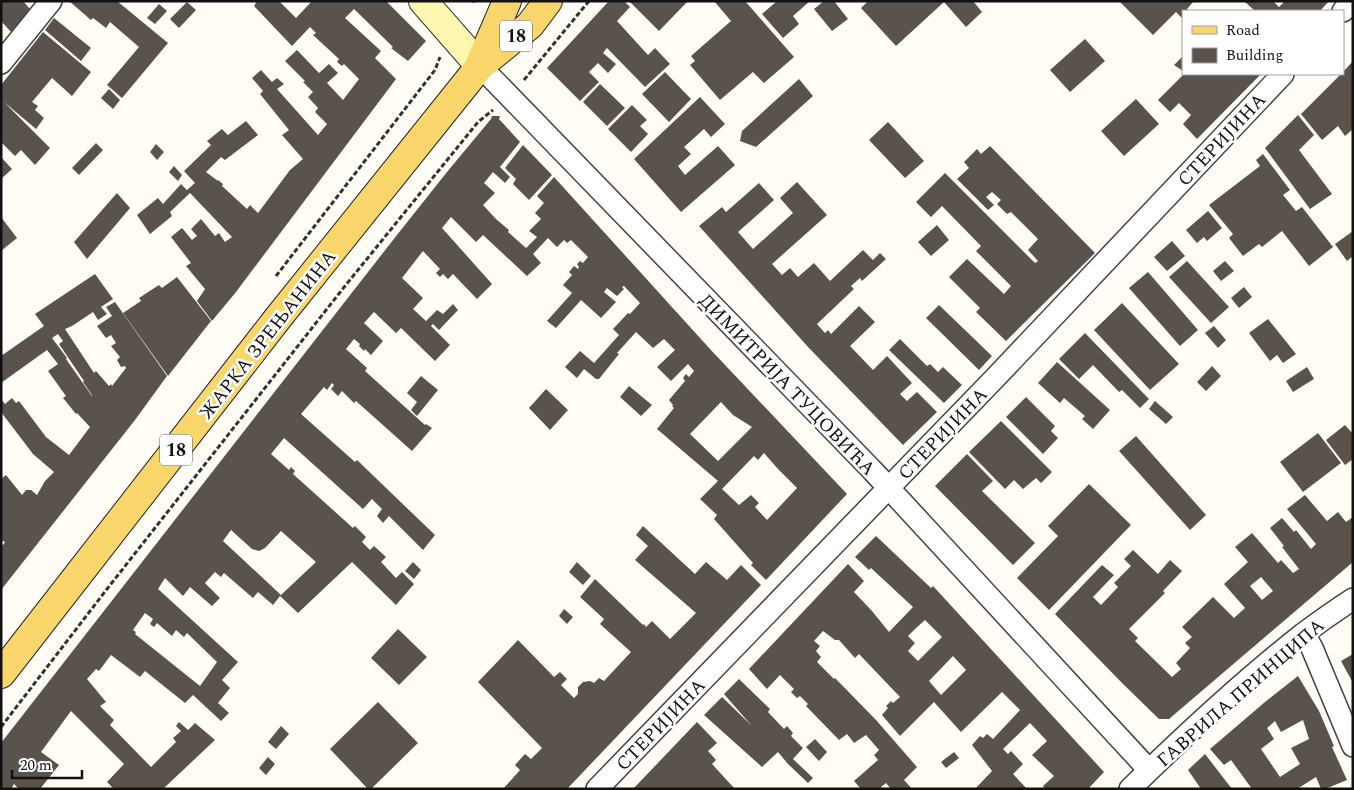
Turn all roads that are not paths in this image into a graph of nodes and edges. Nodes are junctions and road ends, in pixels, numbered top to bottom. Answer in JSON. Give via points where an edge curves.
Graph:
{"nodes":[{"id":1,"x":51,"y":1,"type":"edge"},
{"id":2,"x":423,"y":1,"type":"edge"},
{"id":3,"x":507,"y":1,"type":"edge"},
{"id":4,"x":548,"y":1,"type":"edge"},
{"id":5,"x":1,"y":64,"type":"edge"},
{"id":6,"x":480,"y":66,"type":"junction"},
{"id":7,"x":1282,"y":75,"type":"edge"},
{"id":8,"x":888,"y":488,"type":"junction"},
{"id":9,"x":1353,"y":599,"type":"edge"},
{"id":10,"x":1304,"y":634,"type":"junction"},
{"id":11,"x":1,"y":674,"type":"edge"},
{"id":12,"x":1353,"y":746,"type":"edge"},
{"id":13,"x":1149,"y":770,"type":"junction"},
{"id":14,"x":597,"y":789,"type":"edge"},
{"id":15,"x":1130,"y":789,"type":"edge"}],
"edges":[{"from":1,"to":5,"type":"street"},
{"from":2,"to":6,"type":"street","name":"ДИМИТРИЈА ТУЦОВИЋА"},
{"from":3,"to":6,"type":"main road","name":"ЖАРКА ЗРЕЊАНИНА","number":"18"},
{"from":4,"to":6,"type":"main road","name":"ЖАРКА ЗРЕЊАНИНА","number":"18","via":[[530,25]]},
{"from":6,"to":8,"type":"street","name":"ДИМИТРИЈА ТУЦОВИЋА"},
{"from":6,"to":11,"type":"main road","name":"ЖАРКА ЗРЕЊАНИНА","number":"18","via":[[278,318]]},
{"from":7,"to":8,"type":"street","name":"СТЕРИЈИНА"},
{"from":8,"to":13,"type":"street","name":"ДИМИТРИЈА ТУЦОВИЋА"},
{"from":8,"to":14,"type":"street","name":"СТЕРИЈИНА"},
{"from":9,"to":10,"type":"street","name":"ГАВРИЛА ПРИНЦИПА"},
{"from":10,"to":12,"type":"street"},
{"from":10,"to":13,"type":"street","name":"ГАВРИЛА ПРИНЦИПА","via":[[1244,683]]},
{"from":13,"to":15,"type":"street","name":"ГАВРИЛА ПРИНЦИПА"}]}
